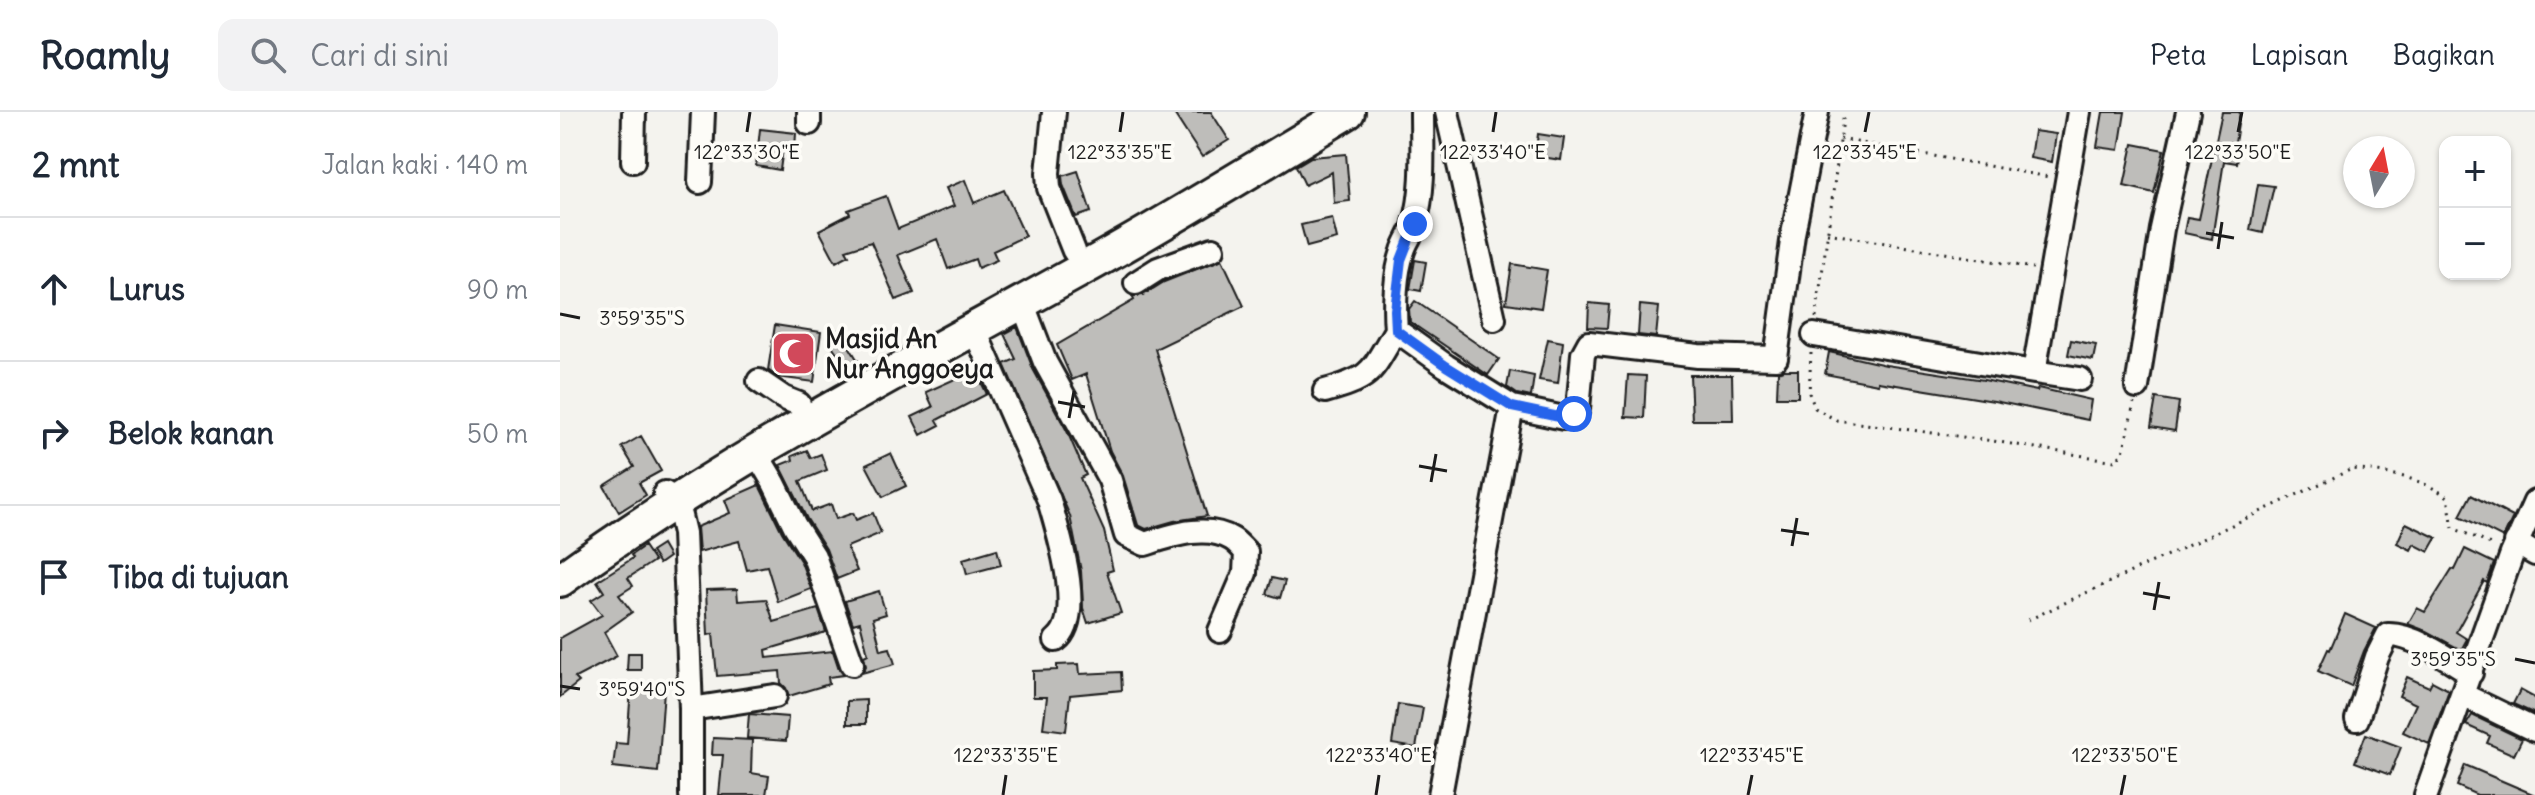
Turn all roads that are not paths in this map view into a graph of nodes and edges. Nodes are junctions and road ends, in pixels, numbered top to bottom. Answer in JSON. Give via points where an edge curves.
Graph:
{"nodes":[{"id":1,"x":634,"y":112,"type":"edge"},
{"id":2,"x":703,"y":112,"type":"edge"},
{"id":3,"x":1054,"y":112,"type":"edge"},
{"id":4,"x":1318,"y":112,"type":"edge"},
{"id":5,"x":1348,"y":112,"type":"edge"},
{"id":6,"x":1422,"y":112,"type":"edge"},
{"id":7,"x":1447,"y":112,"type":"edge"},
{"id":8,"x":1817,"y":112,"type":"edge"},
{"id":9,"x":2079,"y":112,"type":"edge"},
{"id":10,"x":2188,"y":112,"type":"edge"},
{"id":11,"x":633,"y":161,"type":"dead end"},
{"id":12,"x":700,"y":182,"type":"dead end"},
{"id":13,"x":1144,"y":232,"type":"junction"},
{"id":14,"x":1213,"y":249,"type":"dead end"},
{"id":15,"x":1074,"y":251,"type":"junction"},
{"id":16,"x":1158,"y":269,"type":"junction"},
{"id":17,"x":1136,"y":283,"type":"dead end"},
{"id":18,"x":1022,"y":302,"type":"junction"},
{"id":19,"x":1494,"y":319,"type":"dead end"},
{"id":20,"x":974,"y":329,"type":"junction"},
{"id":21,"x":1396,"y":330,"type":"junction"},
{"id":22,"x":1814,"y":335,"type":"dead end"},
{"id":23,"x":2034,"y":372,"type":"junction"},
{"id":24,"x":871,"y":374,"type":"junction"},
{"id":25,"x":2080,"y":379,"type":"dead end"},
{"id":26,"x":759,"y":381,"type":"dead end"},
{"id":27,"x":2137,"y":387,"type":"dead end"},
{"id":28,"x":1325,"y":391,"type":"dead end"},
{"id":29,"x":799,"y":404,"type":"junction"},
{"id":30,"x":1512,"y":407,"type":"junction"},
{"id":31,"x":755,"y":451,"type":"junction"},
{"id":32,"x":669,"y":498,"type":"junction"},
{"id":33,"x":2535,"y":502,"type":"edge"},
{"id":34,"x":2521,"y":550,"type":"edge"},
{"id":35,"x":560,"y":563,"type":"edge"},
{"id":36,"x":560,"y":580,"type":"edge"},
{"id":37,"x":1220,"y":631,"type":"dead end"},
{"id":38,"x":1056,"y":640,"type":"dead end"},
{"id":39,"x":852,"y":664,"type":"dead end"},
{"id":40,"x":2471,"y":673,"type":"junction"},
{"id":41,"x":2463,"y":695,"type":"junction"},
{"id":42,"x":775,"y":696,"type":"dead end"},
{"id":43,"x":691,"y":709,"type":"junction"},
{"id":44,"x":2357,"y":719,"type":"dead end"},
{"id":45,"x":2535,"y":730,"type":"edge"},
{"id":46,"x":691,"y":795,"type":"edge"},
{"id":47,"x":1440,"y":795,"type":"edge"},
{"id":48,"x":2426,"y":795,"type":"edge"}],
"edges":[{"from":1,"to":11,"type":"street"},
{"from":2,"to":12,"type":"street"},
{"from":3,"to":15,"type":"street","via":[[1049,188]]},
{"from":4,"to":15,"type":"highway"},
{"from":5,"to":13,"type":"highway"},
{"from":6,"to":21,"type":"street","via":[[1418,209],[1401,260]]},
{"from":7,"to":19,"type":"street"},
{"from":8,"to":30,"type":"street","via":[[1776,358],[1698,356],[1589,343],[1574,414],[1564,418]]},
{"from":9,"to":23,"type":"street"},
{"from":10,"to":27,"type":"street","via":[[2162,229]]},
{"from":13,"to":16,"type":"street"},
{"from":13,"to":18,"type":"highway"},
{"from":14,"to":16,"type":"street"},
{"from":15,"to":24,"type":"highway"},
{"from":16,"to":17,"type":"street"},
{"from":18,"to":20,"type":"highway"},
{"from":18,"to":37,"type":"street","via":[[1045,362],[1110,480],[1126,535],[1145,544],[1183,532],[1214,534],[1232,539],[1246,552],[1245,573]]},
{"from":20,"to":24,"type":"highway"},
{"from":20,"to":38,"type":"street","via":[[1054,519],[1070,593],[1068,620]]},
{"from":21,"to":28,"type":"street","via":[[1366,376]]},
{"from":21,"to":30,"type":"street"},
{"from":22,"to":23,"type":"street"},
{"from":23,"to":25,"type":"street"},
{"from":24,"to":29,"type":"highway"},
{"from":24,"to":31,"type":"highway"},
{"from":26,"to":29,"type":"street"},
{"from":29,"to":32,"type":"highway"},
{"from":30,"to":47,"type":"street"},
{"from":31,"to":32,"type":"highway"},
{"from":31,"to":39,"type":"street","via":[[814,556]]},
{"from":32,"to":35,"type":"highway"},
{"from":32,"to":36,"type":"highway"},
{"from":32,"to":43,"type":"street","via":[[684,533]]},
{"from":33,"to":34,"type":"street"},
{"from":34,"to":40,"type":"street"},
{"from":40,"to":41,"type":"street"},
{"from":40,"to":44,"type":"street","via":[[2398,635],[2388,635]]},
{"from":41,"to":45,"type":"street"},
{"from":41,"to":48,"type":"street"},
{"from":42,"to":43,"type":"street"},
{"from":43,"to":46,"type":"street"}]}
